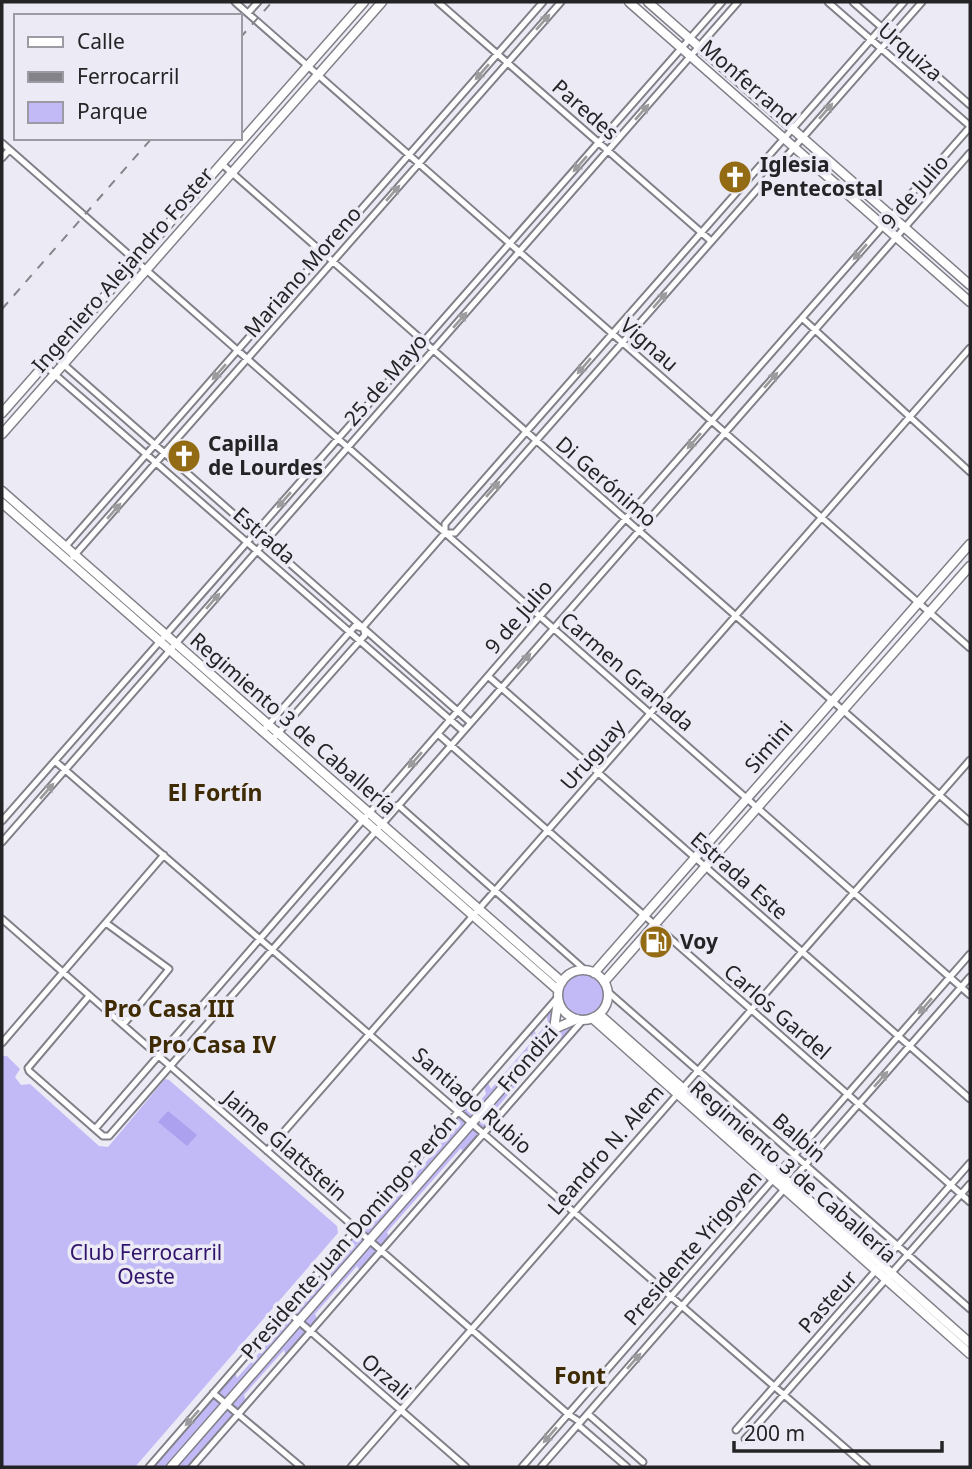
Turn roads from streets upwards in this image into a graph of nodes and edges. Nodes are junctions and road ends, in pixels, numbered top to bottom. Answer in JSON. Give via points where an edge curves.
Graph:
{"nodes":[{"id":1,"x":235,"y":2,"type":"edge"},
{"id":2,"x":258,"y":2,"type":"edge"},
{"id":3,"x":364,"y":2,"type":"edge"},
{"id":4,"x":382,"y":2,"type":"edge"},
{"id":5,"x":438,"y":2,"type":"edge"},
{"id":6,"x":543,"y":2,"type":"edge"},
{"id":7,"x":561,"y":2,"type":"edge"},
{"id":8,"x":629,"y":2,"type":"edge"},
{"id":9,"x":648,"y":2,"type":"edge"},
{"id":10,"x":722,"y":2,"type":"edge"},
{"id":11,"x":738,"y":2,"type":"edge"},
{"id":12,"x":828,"y":2,"type":"edge"},
{"id":13,"x":853,"y":2,"type":"edge"},
{"id":14,"x":904,"y":2,"type":"edge"},
{"id":15,"x":922,"y":2,"type":"edge"},
{"id":16,"x":248,"y":13,"type":"junction"},
{"id":17,"x":882,"y":27,"type":"junction"},
{"id":18,"x":892,"y":36,"type":"junction"},
{"id":19,"x":690,"y":38,"type":"junction"},
{"id":20,"x":871,"y":39,"type":"junction"},
{"id":21,"x":699,"y":47,"type":"junction"},
{"id":22,"x":681,"y":48,"type":"junction"},
{"id":23,"x":881,"y":48,"type":"junction"},
{"id":24,"x":497,"y":54,"type":"junction"},
{"id":25,"x":691,"y":56,"type":"junction"},
{"id":26,"x":507,"y":62,"type":"junction"},
{"id":27,"x":308,"y":66,"type":"junction"},
{"id":28,"x":318,"y":75,"type":"junction"},
{"id":29,"x":970,"y":105,"type":"edge"},
{"id":30,"x":970,"y":127,"type":"edge"},
{"id":31,"x":792,"y":129,"type":"junction"},
{"id":32,"x":784,"y":138,"type":"junction"},
{"id":33,"x":803,"y":138,"type":"junction"},
{"id":34,"x":599,"y":142,"type":"junction"},
{"id":35,"x":2,"y":143,"type":"edge"},
{"id":36,"x":794,"y":147,"type":"junction"},
{"id":37,"x":9,"y":150,"type":"junction"},
{"id":38,"x":608,"y":150,"type":"junction"},
{"id":39,"x":970,"y":153,"type":"edge"},
{"id":40,"x":409,"y":155,"type":"junction"},
{"id":41,"x":2,"y":158,"type":"edge"},
{"id":42,"x":419,"y":163,"type":"junction"},
{"id":43,"x":222,"y":164,"type":"junction"},
{"id":44,"x":232,"y":173,"type":"junction"},
{"id":45,"x":892,"y":216,"type":"junction"},
{"id":46,"x":884,"y":226,"type":"junction"},
{"id":47,"x":905,"y":228,"type":"junction"},
{"id":48,"x":701,"y":232,"type":"junction"},
{"id":49,"x":897,"y":237,"type":"junction"},
{"id":50,"x":711,"y":241,"type":"junction"},
{"id":51,"x":510,"y":244,"type":"junction"},
{"id":52,"x":519,"y":252,"type":"junction"},
{"id":53,"x":323,"y":253,"type":"junction"},
{"id":54,"x":136,"y":261,"type":"junction"},
{"id":55,"x":333,"y":261,"type":"junction"},
{"id":56,"x":146,"y":270,"type":"junction"},
{"id":57,"x":970,"y":285,"type":"edge"},
{"id":58,"x":970,"y":302,"type":"edge"},
{"id":59,"x":802,"y":318,"type":"junction"},
{"id":60,"x":815,"y":330,"type":"junction"},
{"id":61,"x":612,"y":334,"type":"junction"},
{"id":62,"x":424,"y":342,"type":"junction"},
{"id":63,"x":622,"y":343,"type":"junction"},
{"id":64,"x":970,"y":348,"type":"edge"},
{"id":65,"x":237,"y":350,"type":"junction"},
{"id":66,"x":433,"y":350,"type":"junction"},
{"id":67,"x":53,"y":355,"type":"junction"},
{"id":68,"x":247,"y":359,"type":"junction"},
{"id":69,"x":44,"y":365,"type":"junction"},
{"id":70,"x":63,"y":365,"type":"junction"},
{"id":71,"x":55,"y":374,"type":"junction"},
{"id":72,"x":2,"y":413,"type":"edge"},
{"id":73,"x":910,"y":417,"type":"junction"},
{"id":74,"x":711,"y":421,"type":"junction"},
{"id":75,"x":526,"y":432,"type":"junction"},
{"id":76,"x":724,"y":433,"type":"junction"},
{"id":77,"x":2,"y":434,"type":"edge"},
{"id":78,"x":338,"y":439,"type":"junction"},
{"id":79,"x":536,"y":441,"type":"junction"},
{"id":80,"x":155,"y":445,"type":"junction"},
{"id":81,"x":348,"y":447,"type":"junction"},
{"id":82,"x":146,"y":454,"type":"junction"},
{"id":83,"x":164,"y":454,"type":"junction"},
{"id":84,"x":156,"y":463,"type":"junction"},
{"id":85,"x":970,"y":472,"type":"edge"},
{"id":86,"x":2,"y":491,"type":"edge"},
{"id":87,"x":2,"y":503,"type":"edge"},
{"id":88,"x":821,"y":519,"type":"junction"},
{"id":89,"x":625,"y":520,"type":"junction"},
{"id":90,"x":638,"y":531,"type":"junction"},
{"id":91,"x":445,"y":533,"type":"junction"},
{"id":92,"x":255,"y":534,"type":"junction"},
{"id":93,"x":248,"y":542,"type":"junction"},
{"id":94,"x":265,"y":542,"type":"junction"},
{"id":95,"x":970,"y":544,"type":"edge"},
{"id":96,"x":62,"y":550,"type":"junction"},
{"id":97,"x":257,"y":550,"type":"junction"},
{"id":98,"x":72,"y":559,"type":"junction"},
{"id":99,"x":970,"y":566,"type":"edge"},
{"id":100,"x":919,"y":603,"type":"junction"},
{"id":101,"x":930,"y":612,"type":"junction"},
{"id":102,"x":540,"y":617,"type":"junction"},
{"id":103,"x":736,"y":617,"type":"junction"},
{"id":104,"x":362,"y":628,"type":"junction"},
{"id":105,"x":553,"y":628,"type":"junction"},
{"id":106,"x":350,"y":631,"type":"junction"},
{"id":107,"x":163,"y":639,"type":"junction"},
{"id":108,"x":360,"y":640,"type":"junction"},
{"id":109,"x":172,"y":647,"type":"junction"},
{"id":110,"x":970,"y":648,"type":"edge"},
{"id":111,"x":488,"y":676,"type":"junction"},
{"id":112,"x":500,"y":688,"type":"junction"},
{"id":113,"x":832,"y":702,"type":"junction"},
{"id":114,"x":457,"y":711,"type":"junction"},
{"id":115,"x":843,"y":711,"type":"junction"},
{"id":116,"x":650,"y":714,"type":"junction"},
{"id":117,"x":450,"y":720,"type":"junction"},
{"id":118,"x":470,"y":722,"type":"junction"},
{"id":119,"x":265,"y":728,"type":"junction"},
{"id":120,"x":463,"y":731,"type":"junction"},
{"id":121,"x":438,"y":734,"type":"junction"},
{"id":122,"x":275,"y":737,"type":"junction"},
{"id":123,"x":450,"y":745,"type":"junction"},
{"id":124,"x":970,"y":760,"type":"edge"},
{"id":125,"x":55,"y":761,"type":"junction"},
{"id":126,"x":65,"y":770,"type":"junction"},
{"id":127,"x":598,"y":773,"type":"junction"},
{"id":128,"x":939,"y":795,"type":"junction"},
{"id":129,"x":747,"y":799,"type":"junction"},
{"id":130,"x":398,"y":805,"type":"junction"},
{"id":131,"x":757,"y":808,"type":"junction"},
{"id":132,"x":366,"y":816,"type":"junction"},
{"id":133,"x":2,"y":821,"type":"edge"},
{"id":134,"x":970,"y":822,"type":"edge"},
{"id":135,"x":378,"y":827,"type":"junction"},
{"id":136,"x":548,"y":831,"type":"junction"},
{"id":137,"x":2,"y":842,"type":"edge"},
{"id":138,"x":164,"y":855,"type":"junction"},
{"id":139,"x":695,"y":858,"type":"junction"},
{"id":140,"x":705,"y":867,"type":"junction"},
{"id":141,"x":496,"y":890,"type":"junction"},
{"id":142,"x":853,"y":893,"type":"junction"},
{"id":143,"x":476,"y":913,"type":"junction"},
{"id":144,"x":645,"y":916,"type":"junction"},
{"id":145,"x":2,"y":919,"type":"edge"},
{"id":146,"x":106,"y":923,"type":"junction"},
{"id":147,"x":654,"y":925,"type":"junction"},
{"id":148,"x":261,"y":938,"type":"junction"},
{"id":149,"x":272,"y":949,"type":"junction"},
{"id":150,"x":802,"y":952,"type":"junction"},
{"id":151,"x":970,"y":954,"type":"edge"},
{"id":152,"x":63,"y":972,"type":"junction"},
{"id":153,"x":590,"y":972,"type":"junction"},
{"id":154,"x":970,"y":977,"type":"edge"},
{"id":155,"x":950,"y":978,"type":"junction"},
{"id":156,"x":605,"y":987,"type":"junction"},
{"id":157,"x":961,"y":988,"type":"junction"},
{"id":158,"x":559,"y":992,"type":"junction"},
{"id":159,"x":970,"y":995,"type":"edge"},
{"id":160,"x":89,"y":996,"type":"junction"},
{"id":161,"x":751,"y":1009,"type":"junction"},
{"id":162,"x":588,"y":1018,"type":"junction"},
{"id":163,"x":123,"y":1025,"type":"junction"},
{"id":164,"x":554,"y":1029,"type":"junction"},
{"id":165,"x":370,"y":1033,"type":"junction"},
{"id":166,"x":898,"y":1037,"type":"junction"},
{"id":167,"x":2,"y":1042,"type":"edge"},
{"id":168,"x":910,"y":1046,"type":"junction"},
{"id":169,"x":158,"y":1056,"type":"junction"},
{"id":170,"x":170,"y":1066,"type":"junction"},
{"id":171,"x":697,"y":1070,"type":"junction"},
{"id":172,"x":679,"y":1090,"type":"junction"},
{"id":173,"x":848,"y":1094,"type":"junction"},
{"id":174,"x":970,"y":1100,"type":"edge"},
{"id":175,"x":859,"y":1104,"type":"junction"},
{"id":176,"x":459,"y":1111,"type":"junction"},
{"id":177,"x":473,"y":1123,"type":"junction"},
{"id":178,"x":95,"y":1129,"type":"junction"},
{"id":179,"x":484,"y":1133,"type":"junction"},
{"id":180,"x":267,"y":1151,"type":"junction"},
{"id":181,"x":795,"y":1155,"type":"junction"},
{"id":182,"x":970,"y":1163,"type":"edge"},
{"id":183,"x":806,"y":1165,"type":"junction"},
{"id":184,"x":777,"y":1176,"type":"junction"},
{"id":185,"x":970,"y":1184,"type":"edge"},
{"id":186,"x":951,"y":1185,"type":"junction"},
{"id":187,"x":788,"y":1186,"type":"junction"},
{"id":188,"x":961,"y":1195,"type":"junction"},
{"id":189,"x":970,"y":1202,"type":"edge"},
{"id":190,"x":574,"y":1211,"type":"junction"},
{"id":191,"x":356,"y":1229,"type":"junction"},
{"id":192,"x":369,"y":1240,"type":"junction"},
{"id":193,"x":899,"y":1246,"type":"junction"},
{"id":194,"x":381,"y":1251,"type":"junction"},
{"id":195,"x":909,"y":1255,"type":"junction"},
{"id":196,"x":880,"y":1267,"type":"junction"},
{"id":197,"x":891,"y":1276,"type":"junction"},
{"id":198,"x":672,"y":1296,"type":"junction"},
{"id":199,"x":682,"y":1306,"type":"junction"},
{"id":200,"x":970,"y":1309,"type":"edge"},
{"id":201,"x":286,"y":1310,"type":"junction"},
{"id":202,"x":299,"y":1321,"type":"junction"},
{"id":203,"x":471,"y":1329,"type":"junction"},
{"id":204,"x":310,"y":1331,"type":"junction"},
{"id":205,"x":970,"y":1343,"type":"edge"},
{"id":206,"x":970,"y":1354,"type":"edge"},
{"id":207,"x":774,"y":1385,"type":"junction"},
{"id":208,"x":213,"y":1393,"type":"junction"},
{"id":209,"x":785,"y":1395,"type":"junction"},
{"id":210,"x":226,"y":1404,"type":"junction"},
{"id":211,"x":401,"y":1410,"type":"junction"},
{"id":212,"x":239,"y":1413,"type":"junction"},
{"id":213,"x":568,"y":1414,"type":"junction"},
{"id":214,"x":588,"y":1414,"type":"junction"},
{"id":215,"x":579,"y":1423,"type":"junction"},
{"id":216,"x":736,"y":1430,"type":"dead end"},
{"id":217,"x":745,"y":1439,"type":"dead end"},
{"id":218,"x":643,"y":1462,"type":"dead end"},
{"id":219,"x":149,"y":1467,"type":"edge"},
{"id":220,"x":171,"y":1467,"type":"edge"},
{"id":221,"x":192,"y":1467,"type":"edge"},
{"id":222,"x":301,"y":1467,"type":"edge"},
{"id":223,"x":351,"y":1467,"type":"edge"},
{"id":224,"x":466,"y":1467,"type":"edge"},
{"id":225,"x":522,"y":1467,"type":"edge"},
{"id":226,"x":541,"y":1467,"type":"edge"},
{"id":227,"x":627,"y":1467,"type":"edge"},
{"id":228,"x":867,"y":1467,"type":"edge"}],
"edges":[{"from":1,"to":16,"type":"street","name":"Vignau"},
{"from":2,"to":16,"type":"street"},
{"from":3,"to":27,"type":"street","name":"Ingeniero Alejandro Foster"},
{"from":4,"to":28,"type":"street","name":"Ingeniero Alejandro Foster"},
{"from":5,"to":24,"type":"street","name":"Paredes"},
{"from":6,"to":24,"type":"street","name":"Mariano Moreno"},
{"from":26,"to":7,"type":"street","name":"Mariano Moreno","one_way":true},
{"from":8,"to":22,"type":"street","name":"Monferrand"},
{"from":9,"to":19,"type":"street","name":"Monferrand"},
{"from":10,"to":19,"type":"street","name":"25 de Mayo"},
{"from":11,"to":21,"type":"street","name":"25 de Mayo"},
{"from":12,"to":20,"type":"street","name":"Urquiza"},
{"from":13,"to":17,"type":"street","name":"Urquiza"},
{"from":14,"to":17,"type":"street"},
{"from":15,"to":18,"type":"street"},
{"from":16,"to":27,"type":"street","name":"Vignau"},
{"from":17,"to":18,"type":"street","name":"Urquiza"},
{"from":17,"to":20,"type":"street"},
{"from":18,"to":23,"type":"street"},
{"from":18,"to":29,"type":"street","name":"Urquiza"},
{"from":19,"to":21,"type":"street","name":"Monferrand"},
{"from":19,"to":22,"type":"street","name":"25 de Mayo"},
{"from":20,"to":23,"type":"street","name":"Urquiza"},
{"from":20,"to":31,"type":"street"},
{"from":21,"to":25,"type":"street","name":"25 de Mayo"},
{"from":21,"to":31,"type":"street","name":"Monferrand"},
{"from":22,"to":25,"type":"street","name":"Monferrand"},
{"from":22,"to":34,"type":"street","name":"25 de Mayo"},
{"from":23,"to":30,"type":"street","name":"Urquiza"},
{"from":33,"to":23,"type":"street","one_way":true},
{"from":24,"to":26,"type":"street","name":"Paredes"},
{"from":24,"to":40,"type":"street","name":"Mariano Moreno","one_way":true},
{"from":25,"to":32,"type":"street","name":"Monferrand"},
{"from":38,"to":25,"type":"street","name":"25 de Mayo","one_way":true},
{"from":26,"to":34,"type":"street","name":"Paredes"},
{"from":26,"to":42,"type":"street","name":"Mariano Moreno"},
{"from":27,"to":28,"type":"street","name":"Vignau"},
{"from":27,"to":43,"type":"street","name":"Ingeniero Alejandro Foster"},
{"from":28,"to":40,"type":"street","name":"Vignau"},
{"from":28,"to":44,"type":"street","name":"Ingeniero Alejandro Foster"},
{"from":30,"to":45,"type":"street","name":"9 de Julio"},
{"from":31,"to":32,"type":"street"},
{"from":31,"to":33,"type":"street","name":"Monferrand"},
{"from":32,"to":36,"type":"street","name":"Monferrand"},
{"from":32,"to":48,"type":"street"},
{"from":33,"to":36,"type":"street"},
{"from":33,"to":45,"type":"street","name":"Monferrand"},
{"from":34,"to":38,"type":"street","name":"Paredes"},
{"from":34,"to":51,"type":"street","name":"25 de Mayo","one_way":true},
{"from":35,"to":37,"type":"street","name":"Carmen Granada"},
{"from":36,"to":46,"type":"street","name":"Monferrand"},
{"from":36,"to":50,"type":"street"},
{"from":37,"to":41,"type":"street"},
{"from":37,"to":54,"type":"street","name":"Carmen Granada"},
{"from":38,"to":48,"type":"street","name":"Paredes"},
{"from":38,"to":52,"type":"street","name":"25 de Mayo"},
{"from":39,"to":47,"type":"street","name":"9 de Julio"},
{"from":40,"to":42,"type":"street","name":"Vignau"},
{"from":40,"to":53,"type":"street","name":"Mariano Moreno"},
{"from":42,"to":51,"type":"street","name":"Vignau"},
{"from":55,"to":42,"type":"street","name":"Mariano Moreno","one_way":true},
{"from":43,"to":44,"type":"street","name":"Di Gerónimo"},
{"from":43,"to":54,"type":"street","name":"Ingeniero Alejandro Foster"},
{"from":44,"to":53,"type":"street","name":"Di Gerónimo"},
{"from":44,"to":56,"type":"street","name":"Ingeniero Alejandro Foster"},
{"from":45,"to":46,"type":"street","name":"9 de Julio"},
{"from":45,"to":47,"type":"street","name":"Monferrand"},
{"from":46,"to":49,"type":"street","name":"Monferrand"},
{"from":46,"to":59,"type":"street","name":"9 de Julio","one_way":true},
{"from":47,"to":49,"type":"street","name":"9 de Julio"},
{"from":47,"to":57,"type":"street","name":"Monferrand"},
{"from":48,"to":50,"type":"street","name":"Paredes"},
{"from":48,"to":61,"type":"street"},
{"from":49,"to":58,"type":"street","name":"Monferrand"},
{"from":49,"to":60,"type":"street","name":"9 de Julio"},
{"from":63,"to":50,"type":"street","one_way":true},
{"from":51,"to":52,"type":"street","name":"Vignau"},
{"from":51,"to":62,"type":"street","name":"25 de Mayo"},
{"from":52,"to":61,"type":"street","name":"Vignau"},
{"from":66,"to":52,"type":"street","name":"25 de Mayo","one_way":true},
{"from":53,"to":55,"type":"street","name":"Di Gerónimo"},
{"from":53,"to":65,"type":"street","name":"Mariano Moreno"},
{"from":54,"to":56,"type":"street","name":"Carmen Granada"},
{"from":54,"to":67,"type":"street","name":"Ingeniero Alejandro Foster"},
{"from":55,"to":62,"type":"street","name":"Di Gerónimo"},
{"from":55,"to":68,"type":"street","name":"Mariano Moreno"},
{"from":56,"to":65,"type":"street","name":"Carmen Granada"},
{"from":56,"to":70,"type":"street","name":"Ingeniero Alejandro Foster"},
{"from":59,"to":60,"type":"street"},
{"from":59,"to":74,"type":"street","name":"9 de Julio"},
{"from":60,"to":73,"type":"street"},
{"from":76,"to":60,"type":"street","name":"9 de Julio","one_way":true},
{"from":61,"to":63,"type":"street","name":"Vignau"},
{"from":61,"to":75,"type":"street","one_way":true},
{"from":62,"to":66,"type":"street","name":"Di Gerónimo"},
{"from":62,"to":78,"type":"street","name":"25 de Mayo"},
{"from":63,"to":74,"type":"street","name":"Vignau"},
{"from":63,"to":79,"type":"street"},
{"from":64,"to":73,"type":"street","name":"Uruguay"},
{"from":65,"to":68,"type":"street","name":"Carmen Granada"},
{"from":65,"to":80,"type":"street","name":"Mariano Moreno","one_way":true},
{"from":66,"to":75,"type":"street","name":"Di Gerónimo"},
{"from":66,"to":81,"type":"street","name":"25 de Mayo"},
{"from":67,"to":69,"type":"street","name":"Ingeniero Alejandro Foster"},
{"from":67,"to":70,"type":"street","name":"Estrada"},
{"from":68,"to":78,"type":"street","name":"Carmen Granada"},
{"from":68,"to":83,"type":"street","name":"Mariano Moreno"},
{"from":69,"to":71,"type":"street","name":"Estrada"},
{"from":69,"to":72,"type":"street","name":"Ingeniero Alejandro Foster"},
{"from":70,"to":71,"type":"street","name":"Ingeniero Alejandro Foster"},
{"from":70,"to":80,"type":"street","name":"Estrada"},
{"from":71,"to":77,"type":"street","name":"Ingeniero Alejandro Foster"},
{"from":71,"to":82,"type":"street","name":"Estrada"},
{"from":73,"to":85,"type":"street"},
{"from":73,"to":88,"type":"street","name":"Uruguay"},
{"from":74,"to":76,"type":"street","name":"Vignau"},
{"from":74,"to":89,"type":"street","name":"9 de Julio","one_way":true},
{"from":75,"to":79,"type":"street","name":"Di Gerónimo"},
{"from":75,"to":91,"type":"street","via":[[445,524]]},
{"from":76,"to":88,"type":"street","name":"Vignau"},
{"from":76,"to":90,"type":"street","name":"9 de Julio"},
{"from":78,"to":81,"type":"street","name":"Carmen Granada"},
{"from":78,"to":92,"type":"street","name":"25 de Mayo","one_way":true},
{"from":79,"to":89,"type":"street","name":"Di Gerónimo"},
{"from":91,"to":79,"type":"street","one_way":true,"via":[[455,533]]},
{"from":80,"to":82,"type":"street","name":"Mariano Moreno"},
{"from":80,"to":83,"type":"street","name":"Estrada"},
{"from":81,"to":91,"type":"street","name":"Carmen Granada"},
{"from":81,"to":94,"type":"street","name":"25 de Mayo"},
{"from":82,"to":84,"type":"street","name":"Estrada"},
{"from":82,"to":96,"type":"street","name":"Mariano Moreno"},
{"from":83,"to":84,"type":"street","name":"Mariano Moreno"},
{"from":83,"to":92,"type":"street","name":"Estrada"},
{"from":84,"to":93,"type":"street","name":"Estrada"},
{"from":98,"to":84,"type":"street","name":"Mariano Moreno","one_way":true},
{"from":86,"to":96,"type":"street","name":"Regimiento 3 de Caballería"},
{"from":87,"to":96,"type":"street","name":"Regimiento 3 de Caballería"},
{"from":88,"to":100,"type":"street","name":"Vignau"},
{"from":88,"to":103,"type":"street","name":"Uruguay"},
{"from":89,"to":90,"type":"street","name":"Di Gerónimo"},
{"from":89,"to":102,"type":"street","name":"9 de Julio"},
{"from":90,"to":103,"type":"street","name":"Di Gerónimo"},
{"from":90,"to":105,"type":"street","name":"9 de Julio"},
{"from":91,"to":102,"type":"street","name":"Carmen Granada"},
{"from":91,"to":104,"type":"street"},
{"from":92,"to":93,"type":"street","name":"25 de Mayo"},
{"from":92,"to":94,"type":"street","name":"Estrada"},
{"from":93,"to":97,"type":"street","name":"Estrada"},
{"from":93,"to":107,"type":"street","name":"25 de Mayo"},
{"from":94,"to":97,"type":"street","name":"25 de Mayo"},
{"from":94,"to":104,"type":"street","name":"Estrada"},
{"from":95,"to":100,"type":"street","name":"Simini"},
{"from":96,"to":98,"type":"street","name":"Regimiento 3 de Caballería"},
{"from":97,"to":106,"type":"street","name":"Estrada"},
{"from":109,"to":97,"type":"street","name":"25 de Mayo","one_way":true},
{"from":98,"to":107,"type":"street","name":"Regimiento 3 de Caballería"},
{"from":99,"to":101,"type":"street","name":"Simini"},
{"from":100,"to":101,"type":"street","name":"Vignau"},
{"from":100,"to":113,"type":"street","name":"Simini"},
{"from":101,"to":110,"type":"street","name":"Vignau"},
{"from":101,"to":115,"type":"street","name":"Simini"},
{"from":102,"to":105,"type":"street","name":"Carmen Granada"},
{"from":102,"to":111,"type":"street","name":"9 de Julio"},
{"from":103,"to":113,"type":"street","name":"Di Gerónimo"},
{"from":103,"to":116,"type":"street","name":"Uruguay"},
{"from":104,"to":106,"type":"street","via":[[355,626]]},
{"from":104,"to":108,"type":"street","via":[[365,635]]},
{"from":104,"to":114,"type":"street","name":"Estrada"},
{"from":112,"to":105,"type":"street","name":"9 de Julio","one_way":true},
{"from":105,"to":116,"type":"street","name":"Carmen Granada"},
{"from":106,"to":108,"type":"street","name":"Estrada"},
{"from":106,"to":119,"type":"street"},
{"from":107,"to":109,"type":"street","name":"Regimiento 3 de Caballería"},
{"from":107,"to":125,"type":"street","name":"25 de Mayo"},
{"from":108,"to":117,"type":"street","name":"Estrada"},
{"from":108,"to":122,"type":"street"},
{"from":109,"to":119,"type":"street","name":"Regimiento 3 de Caballería"},
{"from":109,"to":126,"type":"street","name":"25 de Mayo"},
{"from":111,"to":112,"type":"street","name":"Estrada Este"},
{"from":111,"to":114,"type":"street","name":"9 de Julio"},
{"from":112,"to":118,"type":"street","name":"9 de Julio"},
{"from":112,"to":127,"type":"street","name":"Estrada Este"},
{"from":113,"to":115,"type":"street","name":"Di Gerónimo"},
{"from":113,"to":129,"type":"street","name":"Simini"},
{"from":114,"to":117,"type":"street","name":"9 de Julio"},
{"from":114,"to":118,"type":"street","name":"Estrada"},
{"from":115,"to":128,"type":"street","name":"Di Gerónimo"},
{"from":115,"to":131,"type":"street","name":"Simini"},
{"from":116,"to":127,"type":"street","name":"Uruguay"},
{"from":116,"to":129,"type":"street","name":"Carmen Granada"},
{"from":117,"to":120,"type":"street","name":"Estrada"},
{"from":117,"to":121,"type":"street","name":"9 de Julio"},
{"from":118,"to":120,"type":"street","name":"9 de Julio"},
{"from":119,"to":122,"type":"street","name":"Regimiento 3 de Caballería"},
{"from":120,"to":123,"type":"street","name":"9 de Julio"},
{"from":121,"to":123,"type":"street","name":"Carlos Gardel"},
{"from":121,"to":132,"type":"street","name":"9 de Julio","one_way":true},
{"from":122,"to":132,"type":"street","name":"Regimiento 3 de Caballería"},
{"from":123,"to":130,"type":"street","name":"9 de Julio"},
{"from":123,"to":136,"type":"street","name":"Carlos Gardel"},
{"from":124,"to":128,"type":"street","name":"Leandro N. Alem"},
{"from":125,"to":126,"type":"street","name":"Santiago Rubio"},
{"from":125,"to":133,"type":"street","name":"25 de Mayo"},
{"from":137,"to":126,"type":"street","name":"25 de Mayo","one_way":true},
{"from":126,"to":138,"type":"street","name":"Santiago Rubio"},
{"from":127,"to":136,"type":"street","name":"Uruguay"},
{"from":127,"to":139,"type":"street","name":"Estrada Este"},
{"from":128,"to":134,"type":"street","name":"Di Gerónimo"},
{"from":128,"to":142,"type":"street","name":"Leandro N. Alem"},
{"from":129,"to":131,"type":"street","name":"Carmen Granada"},
{"from":129,"to":139,"type":"street","name":"Simini"},
{"from":130,"to":135,"type":"street","name":"9 de Julio"},
{"from":130,"to":141,"type":"street"},
{"from":131,"to":140,"type":"street","name":"Simini"},
{"from":131,"to":142,"type":"street","name":"Carmen Granada"},
{"from":132,"to":135,"type":"street","name":"Regimiento 3 de Caballería"},
{"from":132,"to":148,"type":"street","name":"9 de Julio"},
{"from":135,"to":143,"type":"street","name":"Regimiento 3 de Caballería"},
{"from":135,"to":149,"type":"street","name":"9 de Julio"},
{"from":136,"to":141,"type":"street","name":"Uruguay"},
{"from":136,"to":144,"type":"street","name":"Carlos Gardel"},
{"from":138,"to":146,"type":"street"},
{"from":138,"to":148,"type":"street","name":"Santiago Rubio"},
{"from":139,"to":140,"type":"street","name":"Estrada Este"},
{"from":139,"to":144,"type":"street","name":"Simini"},
{"from":140,"to":147,"type":"street","name":"Simini"},
{"from":140,"to":150,"type":"street","name":"Estrada Este"},
{"from":141,"to":143,"type":"street","name":"Uruguay"},
{"from":141,"to":153,"type":"street"},
{"from":142,"to":150,"type":"street","name":"Leandro N. Alem"},
{"from":142,"to":155,"type":"street","name":"Carmen Granada"},
{"from":143,"to":158,"type":"street","name":"Regimiento 3 de Caballería"},
{"from":143,"to":165,"type":"street","name":"Uruguay"},
{"from":144,"to":147,"type":"street","name":"Carlos Gardel"},
{"from":144,"to":153,"type":"street","name":"Simini"},
{"from":145,"to":152,"type":"street","name":"Jaime Glattstein"},
{"from":146,"to":152,"type":"street"},
{"from":146,"to":163,"type":"street","via":[[169,969]]},
{"from":147,"to":156,"type":"street","name":"Simini"},
{"from":147,"to":161,"type":"street","name":"Carlos Gardel"},
{"from":148,"to":149,"type":"street","name":"Santiago Rubio"},
{"from":148,"to":169,"type":"street","name":"9 de Julio"},
{"from":149,"to":165,"type":"street","name":"Santiago Rubio"},
{"from":149,"to":170,"type":"street","name":"9 de Julio"},
{"from":150,"to":161,"type":"street","name":"Leandro N. Alem"},
{"from":150,"to":166,"type":"street","name":"Estrada Este"},
{"from":151,"to":155,"type":"street","name":"Presidente Yrigoyen"},
{"from":152,"to":160,"type":"street","name":"Jaime Glattstein"},
{"from":152,"to":167,"type":"street"},
{"from":153,"to":156,"type":"street"},
{"from":153,"to":158,"type":"street","via":[[572,973]]},
{"from":154,"to":157,"type":"street","name":"Presidente Yrigoyen"},
{"from":155,"to":157,"type":"street","name":"Carmen Granada"},
{"from":155,"to":166,"type":"street","name":"Presidente Yrigoyen","one_way":true},
{"from":156,"to":162,"type":"street","via":[[604,1007]]},
{"from":156,"to":171,"type":"street","name":"Balbin"},
{"from":157,"to":159,"type":"street","name":"Carmen Granada"},
{"from":157,"to":168,"type":"street","name":"Presidente Yrigoyen"},
{"from":158,"to":162,"type":"street","via":[[567,1015]]},
{"from":158,"to":164,"type":"street"},
{"from":158,"to":176,"type":"street"},
{"from":160,"to":163,"type":"street","name":"Jaime Glattstein"},
{"from":160,"to":178,"type":"street","via":[[30,1063],[29,1071]]},
{"from":161,"to":171,"type":"street","name":"Leandro N. Alem"},
{"from":161,"to":173,"type":"street","name":"Carlos Gardel"},
{"from":162,"to":164,"type":"street","name":"Presidente Juan Domingo Perón"},
{"from":162,"to":172,"type":"street","name":"Regimiento 3 de Caballería"},
{"from":162,"to":179,"type":"street","name":"Frondizi"},
{"from":163,"to":169,"type":"street","name":"Jaime Glattstein"},
{"from":164,"to":177,"type":"street","name":"Presidente Juan Domingo Perón"},
{"from":165,"to":176,"type":"street","name":"Santiago Rubio"},
{"from":165,"to":180,"type":"street","name":"Uruguay"},
{"from":166,"to":168,"type":"street","name":"Estrada Este"},
{"from":166,"to":173,"type":"street","name":"Presidente Yrigoyen"},
{"from":168,"to":174,"type":"street","name":"Estrada Este"},
{"from":175,"to":168,"type":"street","name":"Presidente Yrigoyen","one_way":true},
{"from":169,"to":170,"type":"street","name":"Jaime Glattstein"},
{"from":169,"to":178,"type":"street","name":"9 de Julio"},
{"from":170,"to":178,"type":"street","name":"9 de Julio","via":[[109,1136]]},
{"from":170,"to":180,"type":"street","name":"Jaime Glattstein"},
{"from":171,"to":172,"type":"street","name":"Leandro N. Alem"},
{"from":171,"to":181,"type":"street","name":"Balbin"},
{"from":172,"to":184,"type":"street","name":"Regimiento 3 de Caballería"},
{"from":172,"to":190,"type":"street","name":"Leandro N. Alem"},
{"from":173,"to":175,"type":"street","name":"Carlos Gardel"},
{"from":173,"to":181,"type":"street","name":"Presidente Yrigoyen"},
{"from":175,"to":183,"type":"street","name":"Presidente Yrigoyen"},
{"from":175,"to":186,"type":"street","name":"Carlos Gardel"},
{"from":176,"to":177,"type":"street","name":"Santiago Rubio"},
{"from":176,"to":191,"type":"street"},
{"from":177,"to":179,"type":"street","name":"Santiago Rubio"},
{"from":177,"to":192,"type":"street","name":"Presidente Juan Domingo Perón"},
{"from":179,"to":190,"type":"street","name":"Santiago Rubio"},
{"from":179,"to":194,"type":"street","name":"Frondizi"},
{"from":180,"to":191,"type":"street","name":"Jaime Glattstein"},
{"from":181,"to":183,"type":"street","name":"Balbin"},
{"from":181,"to":184,"type":"street","name":"Presidente Yrigoyen"},
{"from":182,"to":186,"type":"street","name":"Pasteur"},
{"from":183,"to":187,"type":"street","name":"Presidente Yrigoyen"},
{"from":183,"to":193,"type":"street","name":"Balbin"},
{"from":184,"to":187,"type":"street","name":"Regimiento 3 de Caballería"},
{"from":184,"to":198,"type":"street","name":"Presidente Yrigoyen"},
{"from":185,"to":188,"type":"street","name":"Pasteur"},
{"from":186,"to":188,"type":"street","name":"Carlos Gardel"},
{"from":186,"to":193,"type":"street","name":"Pasteur"},
{"from":187,"to":196,"type":"street","name":"Regimiento 3 de Caballería"},
{"from":187,"to":199,"type":"street","name":"Presidente Yrigoyen"},
{"from":188,"to":189,"type":"street","name":"Carlos Gardel"},
{"from":188,"to":195,"type":"street","name":"Pasteur"},
{"from":190,"to":198,"type":"street","name":"Santiago Rubio"},
{"from":190,"to":203,"type":"street","name":"Leandro N. Alem"},
{"from":191,"to":192,"type":"street","name":"Jaime Glattstein"},
{"from":191,"to":201,"type":"street"},
{"from":192,"to":194,"type":"street","name":"Jaime Glattstein"},
{"from":192,"to":202,"type":"street","name":"Presidente Juan Domingo Perón"},
{"from":193,"to":195,"type":"street","name":"Balbin"},
{"from":193,"to":196,"type":"street","name":"Pasteur"},
{"from":194,"to":203,"type":"street","name":"Jaime Glattstein"},
{"from":194,"to":204,"type":"street","name":"Frondizi"},
{"from":195,"to":197,"type":"street","name":"Pasteur"},
{"from":195,"to":200,"type":"street","name":"Balbin"},
{"from":196,"to":197,"type":"street","name":"Regimiento 3 de Caballería"},
{"from":196,"to":207,"type":"street","name":"Pasteur"},
{"from":197,"to":205,"type":"street","name":"Regimiento 3 de Caballería"},
{"from":197,"to":206,"type":"street","name":"Regimiento 3 de Caballería"},
{"from":197,"to":209,"type":"street","name":"Pasteur"},
{"from":198,"to":199,"type":"street","name":"Santiago Rubio"},
{"from":198,"to":213,"type":"street","name":"Presidente Yrigoyen"},
{"from":199,"to":207,"type":"street","name":"Santiago Rubio"},
{"from":214,"to":199,"type":"street","name":"Presidente Yrigoyen","one_way":true},
{"from":201,"to":202,"type":"street","name":"Orzali"},
{"from":201,"to":208,"type":"street"},
{"from":202,"to":204,"type":"street","name":"Orzali"},
{"from":202,"to":210,"type":"street","name":"Presidente Juan Domingo Perón"},
{"from":203,"to":211,"type":"street","name":"Leandro N. Alem"},
{"from":203,"to":213,"type":"street","name":"Jaime Glattstein"},
{"from":204,"to":211,"type":"street","name":"Orzali"},
{"from":204,"to":212,"type":"street","name":"Frondizi"},
{"from":207,"to":209,"type":"street","name":"Santiago Rubio"},
{"from":207,"to":216,"type":"street","name":"Pasteur"},
{"from":208,"to":210,"type":"street"},
{"from":208,"to":219,"type":"street","one_way":true},
{"from":209,"to":217,"type":"street","name":"Pasteur"},
{"from":209,"to":228,"type":"street","name":"Santiago Rubio"},
{"from":210,"to":212,"type":"street"},
{"from":210,"to":220,"type":"street","name":"Presidente Juan Domingo Perón"},
{"from":211,"to":223,"type":"street","name":"Leandro N. Alem"},
{"from":211,"to":224,"type":"street","name":"Orzali"},
{"from":212,"to":221,"type":"street","name":"Frondizi"},
{"from":212,"to":222,"type":"street"},
{"from":213,"to":215,"type":"street","name":"Jaime Glattstein"},
{"from":213,"to":225,"type":"street","name":"Presidente Yrigoyen","one_way":true},
{"from":214,"to":215,"type":"street","name":"Presidente Yrigoyen"},
{"from":214,"to":218,"type":"street"},
{"from":215,"to":226,"type":"street","name":"Presidente Yrigoyen"},
{"from":215,"to":227,"type":"street","name":"Jaime Glattstein"}]}
